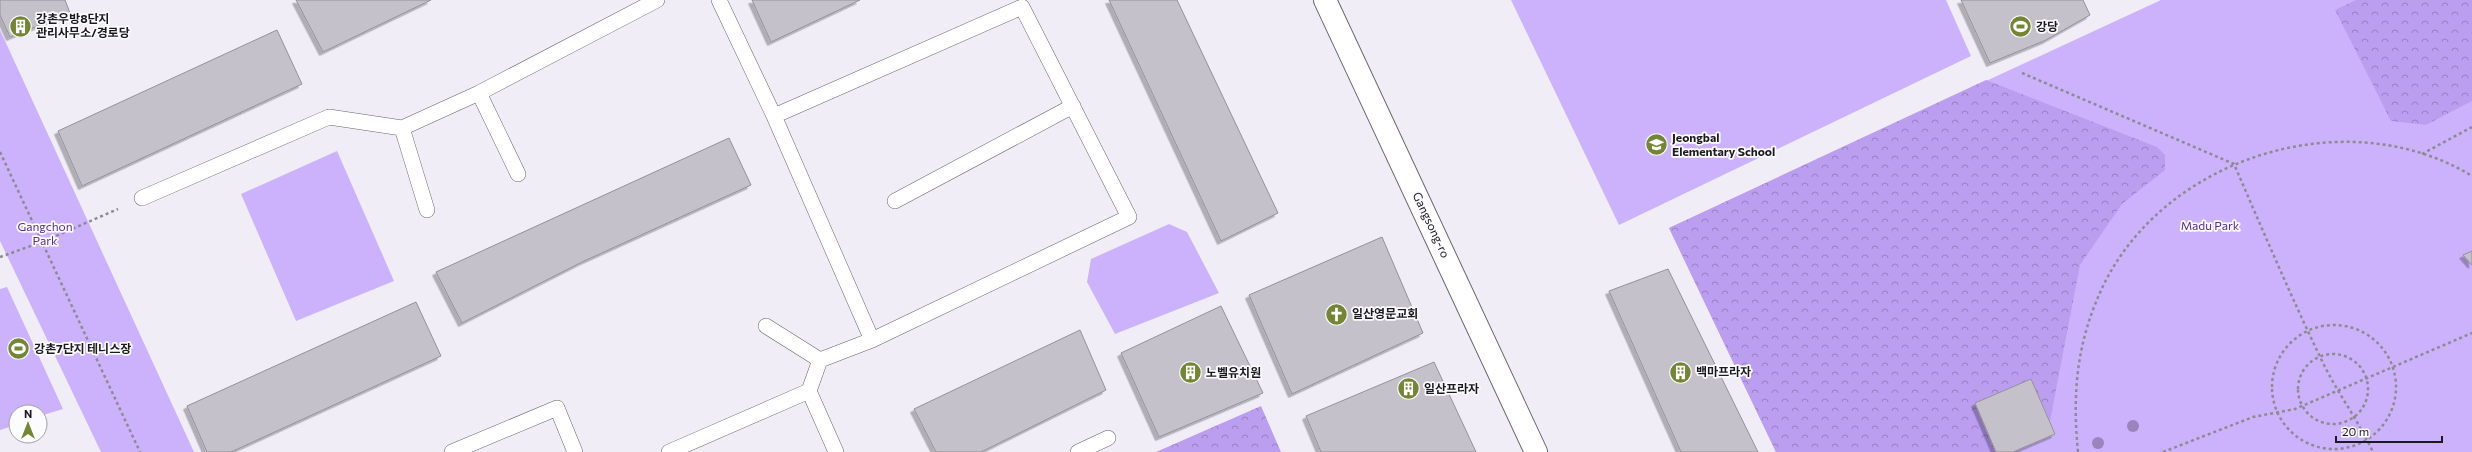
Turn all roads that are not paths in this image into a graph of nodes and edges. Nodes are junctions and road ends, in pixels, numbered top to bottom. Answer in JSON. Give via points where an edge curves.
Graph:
{"nodes":[{"id":1,"x":657,"y":0,"type":"edge"},
{"id":2,"x":719,"y":0,"type":"edge"},
{"id":3,"x":1324,"y":0,"type":"edge"},
{"id":4,"x":479,"y":93,"type":"junction"},
{"id":5,"x":1072,"y":106,"type":"junction"},
{"id":6,"x":774,"y":116,"type":"junction"},
{"id":7,"x":402,"y":128,"type":"junction"},
{"id":8,"x":518,"y":174,"type":"dead end"},
{"id":9,"x":142,"y":198,"type":"road end"},
{"id":10,"x":895,"y":201,"type":"dead end"},
{"id":11,"x":427,"y":210,"type":"dead end"},
{"id":12,"x":766,"y":326,"type":"dead end"},
{"id":13,"x":872,"y":340,"type":"junction"},
{"id":14,"x":820,"y":360,"type":"junction"},
{"id":15,"x":809,"y":391,"type":"junction"},
{"id":16,"x":1108,"y":438,"type":"dead end"},
{"id":17,"x":452,"y":452,"type":"edge"},
{"id":18,"x":575,"y":452,"type":"edge"},
{"id":19,"x":668,"y":452,"type":"edge"},
{"id":20,"x":836,"y":452,"type":"edge"},
{"id":21,"x":1078,"y":452,"type":"edge"},
{"id":22,"x":1536,"y":452,"type":"edge"}],
"edges":[{"from":1,"to":4,"type":"lane"},
{"from":2,"to":6,"type":"lane"},
{"from":3,"to":22,"type":"main road","name":"Gangsong-ro"},
{"from":4,"to":7,"type":"lane"},
{"from":4,"to":8,"type":"lane"},
{"from":5,"to":6,"type":"lane","via":[[1022,7]]},
{"from":5,"to":10,"type":"lane"},
{"from":5,"to":13,"type":"lane","via":[[1130,216]]},
{"from":6,"to":13,"type":"lane"},
{"from":7,"to":9,"type":"lane","via":[[329,117]]},
{"from":7,"to":11,"type":"lane"},
{"from":12,"to":14,"type":"lane"},
{"from":13,"to":14,"type":"lane"},
{"from":14,"to":15,"type":"lane"},
{"from":15,"to":19,"type":"lane"},
{"from":15,"to":20,"type":"lane"},
{"from":16,"to":21,"type":"lane"},
{"from":17,"to":18,"type":"lane","via":[[557,408]]}]}
